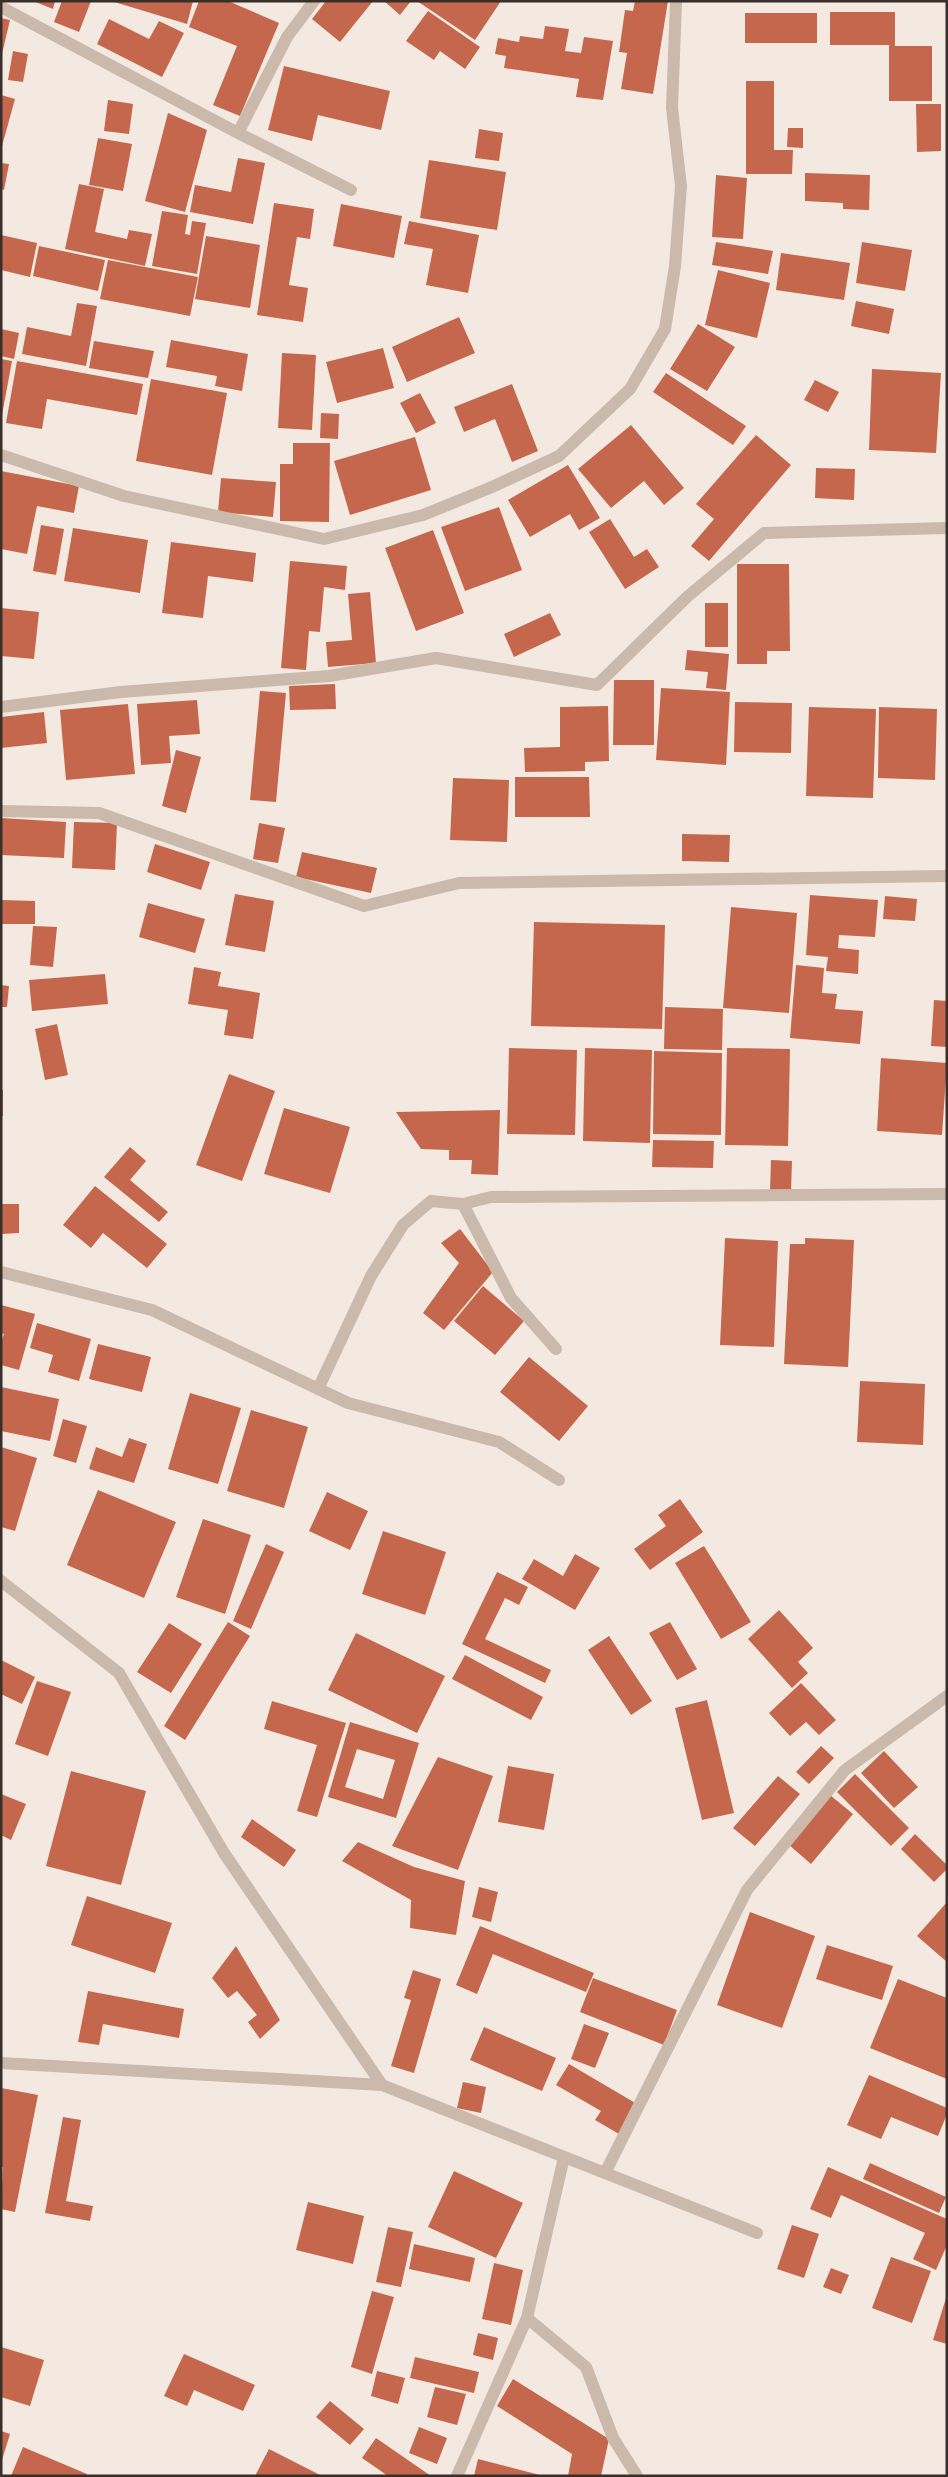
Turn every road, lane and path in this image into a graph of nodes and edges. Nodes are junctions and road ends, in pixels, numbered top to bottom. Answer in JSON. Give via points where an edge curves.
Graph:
{"nodes":[{"id":1,"x":314,"y":1,"type":"edge"},
{"id":2,"x":676,"y":1,"type":"edge"},
{"id":3,"x":1,"y":7,"type":"edge"},
{"id":4,"x":238,"y":133,"type":"junction"},
{"id":5,"x":351,"y":190,"type":"dead end"},
{"id":6,"x":1,"y":455,"type":"edge"},
{"id":7,"x":947,"y":528,"type":"edge"},
{"id":8,"x":1,"y":707,"type":"edge"},
{"id":9,"x":1,"y":811,"type":"edge"},
{"id":10,"x":947,"y":876,"type":"edge"},
{"id":11,"x":947,"y":1194,"type":"edge"},
{"id":12,"x":463,"y":1204,"type":"junction"},
{"id":13,"x":1,"y":1272,"type":"edge"},
{"id":14,"x":556,"y":1350,"type":"dead end"},
{"id":15,"x":318,"y":1390,"type":"junction"},
{"id":16,"x":558,"y":1480,"type":"dead end"},
{"id":17,"x":1,"y":1581,"type":"edge"},
{"id":18,"x":947,"y":1696,"type":"edge"},
{"id":19,"x":1,"y":2062,"type":"edge"},
{"id":20,"x":382,"y":2085,"type":"junction"},
{"id":21,"x":564,"y":2157,"type":"junction"},
{"id":22,"x":605,"y":2173,"type":"junction"},
{"id":23,"x":757,"y":2233,"type":"dead end"},
{"id":24,"x":527,"y":2318,"type":"junction"},
{"id":25,"x":457,"y":2476,"type":"edge"},
{"id":26,"x":637,"y":2476,"type":"edge"}],
"edges":[{"from":1,"to":4,"type":"street","via":[[287,36]]},
{"from":2,"to":6,"type":"street","via":[[672,108],[681,186],[675,266],[664,329],[630,389],[560,456],[424,515],[324,539],[124,496]]},
{"from":3,"to":4,"type":"street"},
{"from":4,"to":5,"type":"street"},
{"from":7,"to":8,"type":"street","via":[[764,533],[687,597],[597,686],[436,658],[330,676],[121,692]]},
{"from":9,"to":10,"type":"street","via":[[99,813],[364,906],[459,883]]},
{"from":11,"to":12,"type":"street","via":[[491,1197]]},
{"from":12,"to":14,"type":"street","via":[[511,1298]]},
{"from":12,"to":15,"type":"street","via":[[431,1201],[403,1225],[371,1276]]},
{"from":13,"to":15,"type":"street","via":[[152,1310]]},
{"from":15,"to":16,"type":"street","via":[[348,1403],[499,1442]]},
{"from":17,"to":20,"type":"street","via":[[119,1673],[224,1852]]},
{"from":18,"to":22,"type":"street","via":[[845,1770],[747,1890]]},
{"from":19,"to":20,"type":"street"},
{"from":20,"to":21,"type":"street"},
{"from":21,"to":22,"type":"street"},
{"from":21,"to":24,"type":"street"},
{"from":22,"to":23,"type":"street"},
{"from":24,"to":25,"type":"street"},
{"from":24,"to":26,"type":"street","via":[[586,2367],[613,2438]]}]}
